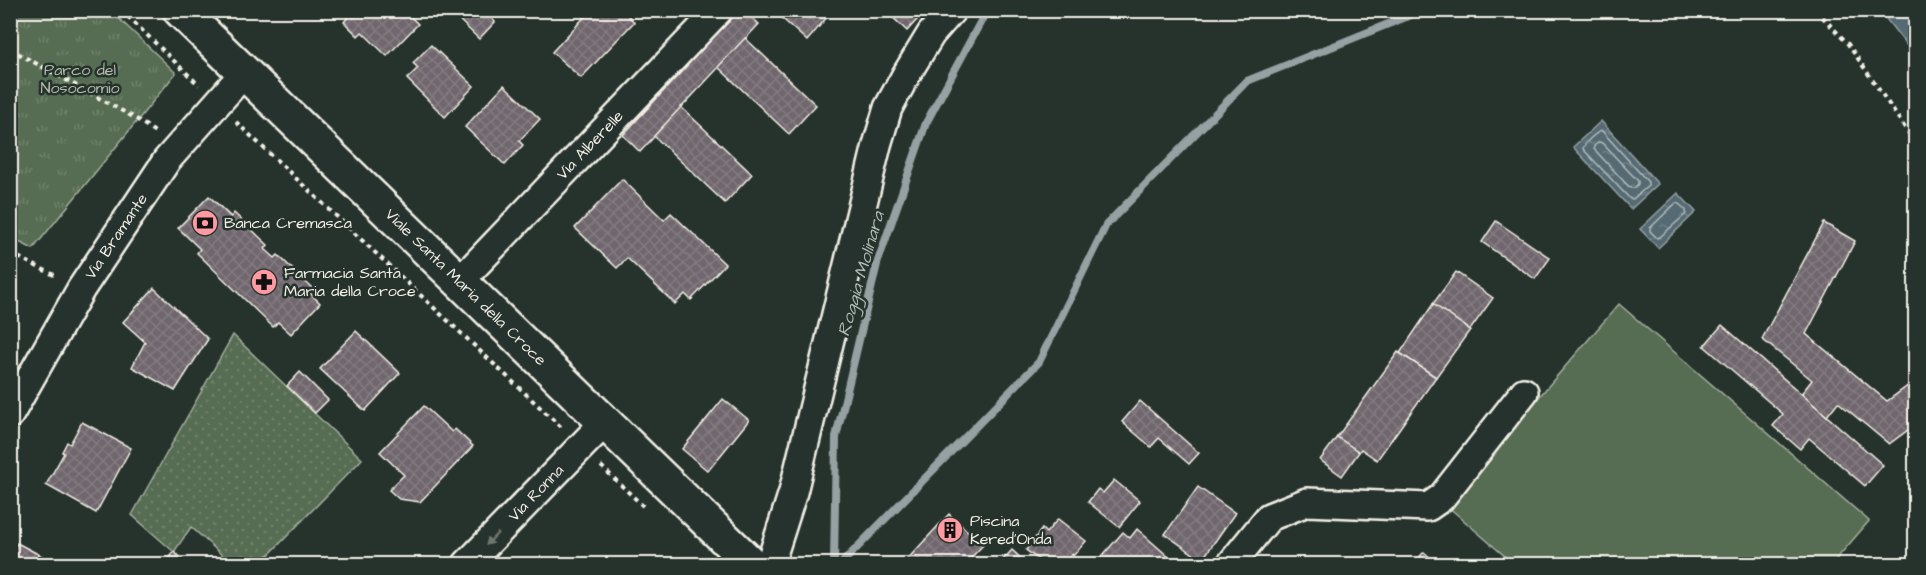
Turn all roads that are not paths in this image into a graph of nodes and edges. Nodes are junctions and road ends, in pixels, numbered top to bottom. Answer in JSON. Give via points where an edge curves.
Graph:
{"nodes":[{"id":1,"x":719,"y":10,"type":"edge"},
{"id":2,"x":952,"y":10,"type":"edge"},
{"id":3,"x":194,"y":15,"type":"edge"},
{"id":4,"x":244,"y":73,"type":"junction"},
{"id":5,"x":460,"y":281,"type":"junction"},
{"id":6,"x":1524,"y":392,"type":"dead end"},
{"id":7,"x":10,"y":414,"type":"edge"},
{"id":8,"x":605,"y":422,"type":"junction"},
{"id":9,"x":467,"y":564,"type":"edge"},
{"id":10,"x":751,"y":564,"type":"edge"},
{"id":11,"x":770,"y":564,"type":"edge"},
{"id":12,"x":1231,"y":564,"type":"edge"}],
"edges":[{"from":1,"to":5,"type":"street","name":"Via Alberelle"},
{"from":2,"to":11,"type":"street","via":[[931,34],[888,108],[793,492]]},
{"from":3,"to":4,"type":"main road","name":"Viale Santa Maria della Croce"},
{"from":4,"to":5,"type":"main road","name":"Viale Santa Maria della Croce"},
{"from":4,"to":7,"type":"street","name":"Via Bramante","via":[[167,160],[81,288]]},
{"from":5,"to":8,"type":"main road","name":"Viale Santa Maria della Croce"},
{"from":6,"to":12,"type":"street","via":[[1441,498],[1428,507],[1307,502],[1269,517]]},
{"from":8,"to":9,"type":"street","name":"Via Ronna","one_way":true},
{"from":8,"to":10,"type":"main road","name":"Viale Santa Maria della Croce"}]}
